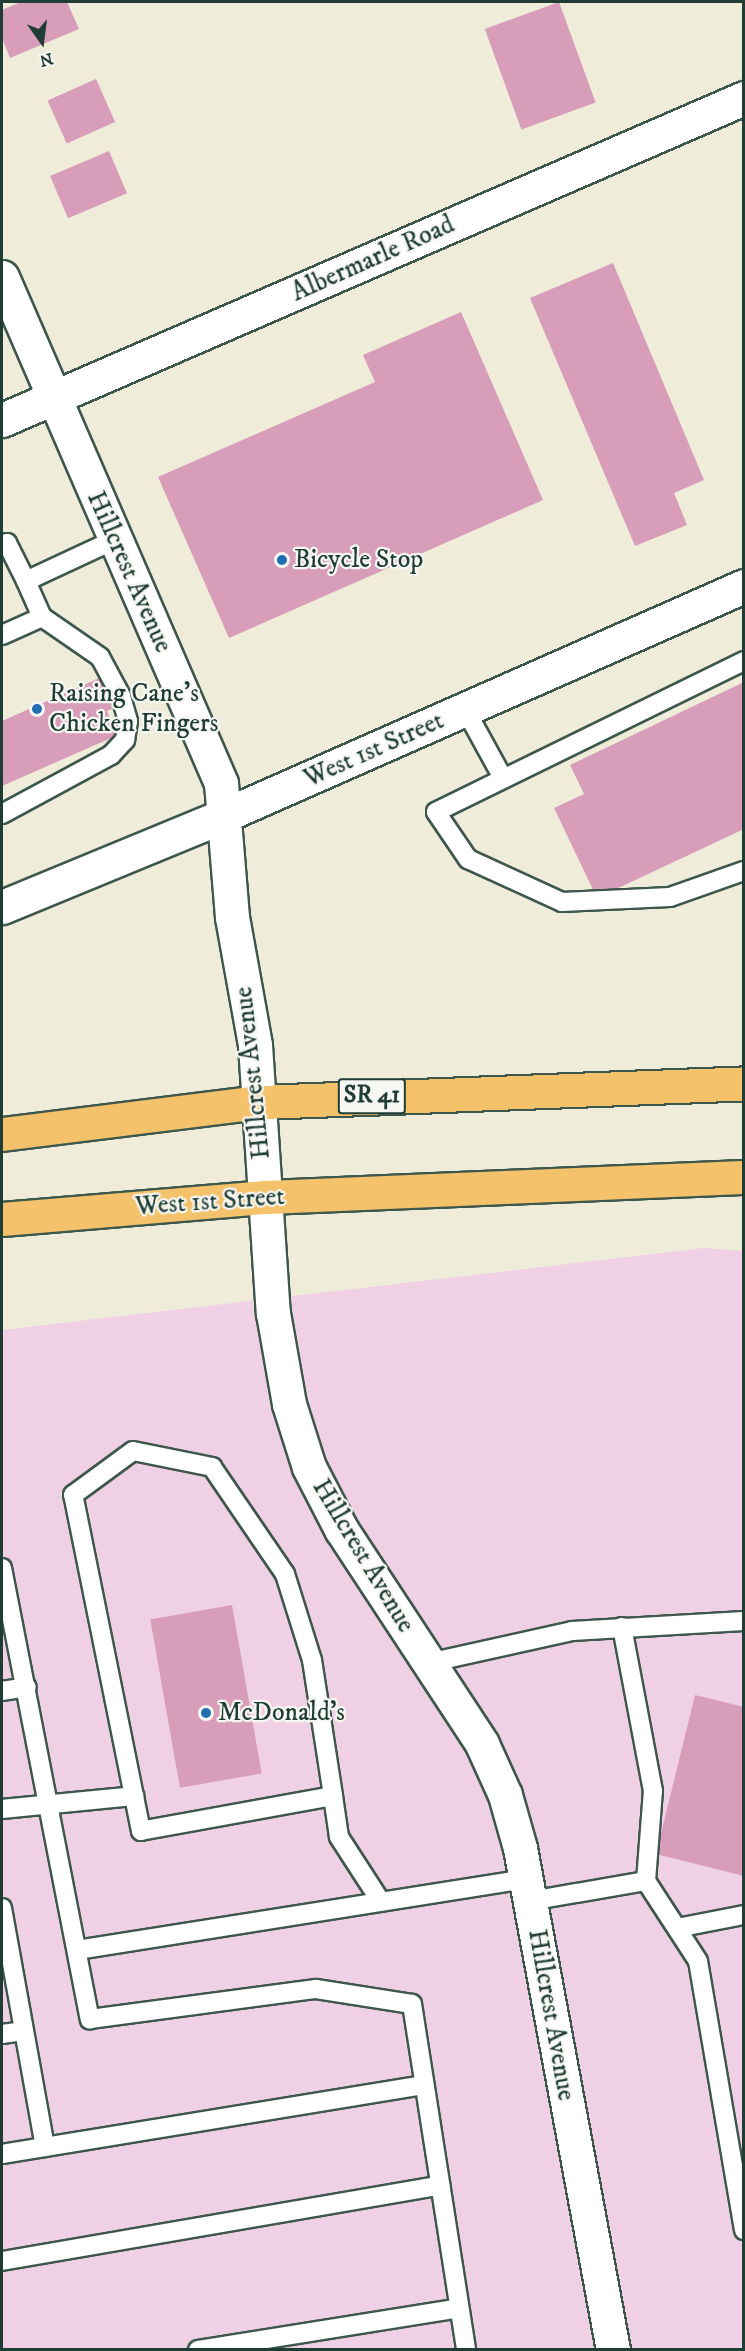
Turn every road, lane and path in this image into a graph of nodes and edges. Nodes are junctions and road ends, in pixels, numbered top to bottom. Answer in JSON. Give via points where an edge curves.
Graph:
{"nodes":[{"id":1,"x":744,"y":98,"type":"edge"},
{"id":2,"x":2,"y":277,"type":"edge"},
{"id":3,"x":52,"y":399,"type":"junction"},
{"id":4,"x":2,"y":420,"type":"edge"},
{"id":5,"x":114,"y":540,"type":"junction"},
{"id":6,"x":2,"y":546,"type":"edge"},
{"id":7,"x":26,"y":581,"type":"junction"},
{"id":8,"x":744,"y":586,"type":"edge"},
{"id":9,"x":42,"y":617,"type":"junction"},
{"id":10,"x":2,"y":635,"type":"edge"},
{"id":11,"x":744,"y":661,"type":"edge"},
{"id":12,"x":465,"y":710,"type":"junction"},
{"id":13,"x":503,"y":778,"type":"junction"},
{"id":14,"x":2,"y":814,"type":"edge"},
{"id":15,"x":225,"y":815,"type":"junction"},
{"id":16,"x":744,"y":871,"type":"edge"},
{"id":17,"x":2,"y":907,"type":"edge"},
{"id":18,"x":744,"y":1083,"type":"edge"},
{"id":19,"x":260,"y":1102,"type":"junction"},
{"id":20,"x":2,"y":1134,"type":"edge"},
{"id":21,"x":744,"y":1177,"type":"edge"},
{"id":22,"x":267,"y":1197,"type":"junction"},
{"id":23,"x":2,"y":1219,"type":"edge"},
{"id":24,"x":2,"y":1571,"type":"edge"},
{"id":25,"x":744,"y":1621,"type":"edge"},
{"id":26,"x":622,"y":1627,"type":"junction"},
{"id":27,"x":428,"y":1663,"type":"junction"},
{"id":28,"x":27,"y":1687,"type":"junction"},
{"id":29,"x":2,"y":1691,"type":"edge"},
{"id":30,"x":134,"y":1796,"type":"junction"},
{"id":31,"x":333,"y":1796,"type":"junction"},
{"id":32,"x":50,"y":1808,"type":"junction"},
{"id":33,"x":2,"y":1809,"type":"edge"},
{"id":34,"x":646,"y":1881,"type":"junction"},
{"id":35,"x":528,"y":1890,"type":"junction"},
{"id":36,"x":381,"y":1902,"type":"junction"},
{"id":37,"x":744,"y":1915,"type":"edge"},
{"id":38,"x":3,"y":1920,"type":"edge"},
{"id":39,"x":677,"y":1928,"type":"junction"},
{"id":40,"x":77,"y":1950,"type":"junction"},
{"id":41,"x":23,"y":2031,"type":"junction"},
{"id":42,"x":2,"y":2034,"type":"edge"},
{"id":43,"x":424,"y":2085,"type":"junction"},
{"id":44,"x":45,"y":2147,"type":"junction"},
{"id":45,"x":2,"y":2154,"type":"edge"},
{"id":46,"x":440,"y":2185,"type":"junction"},
{"id":47,"x":744,"y":2230,"type":"edge"},
{"id":48,"x":2,"y":2261,"type":"edge"},
{"id":49,"x":459,"y":2308,"type":"junction"},
{"id":50,"x":198,"y":2349,"type":"edge"},
{"id":51,"x":466,"y":2349,"type":"edge"},
{"id":52,"x":613,"y":2349,"type":"edge"}],
"edges":[{"from":1,"to":3,"type":"street","name":"Albermarle Road"},
{"from":2,"to":3,"type":"street","name":"Hillcrest Avenue"},
{"from":3,"to":4,"type":"street","name":"Albermarle Road"},
{"from":3,"to":5,"type":"street","name":"Hillcrest Avenue"},
{"from":5,"to":7,"type":"lane"},
{"from":5,"to":15,"type":"street","name":"Hillcrest Avenue","via":[[221,783]]},
{"from":6,"to":7,"type":"lane","via":[[7,543]]},
{"from":7,"to":9,"type":"lane"},
{"from":8,"to":12,"type":"street","name":"West 1st Street"},
{"from":9,"to":10,"type":"lane"},
{"from":9,"to":14,"type":"lane","via":[[100,657],[121,696],[128,721],[125,740],[111,755]]},
{"from":11,"to":13,"type":"lane"},
{"from":12,"to":13,"type":"lane"},
{"from":12,"to":15,"type":"street","name":"West 1st Street"},
{"from":13,"to":16,"type":"lane","via":[[436,812],[468,859],[562,902],[670,897]]},
{"from":15,"to":17,"type":"street","name":"West 1st Street"},
{"from":15,"to":19,"type":"street","name":"Hillcrest Avenue","via":[[232,917]]},
{"from":18,"to":19,"type":"main road","number":"SR 41"},
{"from":19,"to":20,"type":"main road","number":"SR 41"},
{"from":19,"to":22,"type":"street","name":"Hillcrest Avenue"},
{"from":21,"to":22,"type":"main road","name":"West 1st Street"},
{"from":22,"to":23,"type":"main road","name":"West 1st Street"},
{"from":22,"to":27,"type":"street","name":"Hillcrest Avenue","via":[[273,1313],[289,1404],[309,1467],[341,1529]]},
{"from":24,"to":28,"type":"lane"},
{"from":25,"to":26,"type":"lane"},
{"from":26,"to":27,"type":"lane","via":[[572,1631]]},
{"from":26,"to":34,"type":"lane","via":[[653,1791]]},
{"from":27,"to":35,"type":"street","name":"Hillcrest Avenue","via":[[482,1744],[505,1795]]},
{"from":28,"to":29,"type":"lane"},
{"from":28,"to":32,"type":"lane"},
{"from":30,"to":31,"type":"lane","via":[[141,1831]]},
{"from":30,"to":31,"type":"lane","via":[[73,1495],[133,1451],[212,1467],[285,1574],[312,1660]]},
{"from":30,"to":32,"type":"lane"},
{"from":31,"to":36,"type":"lane","via":[[339,1837]]},
{"from":32,"to":33,"type":"lane"},
{"from":32,"to":40,"type":"lane"},
{"from":34,"to":35,"type":"lane"},
{"from":34,"to":39,"type":"lane"},
{"from":35,"to":36,"type":"lane"},
{"from":35,"to":52,"type":"street","name":"Hillcrest Avenue"},
{"from":36,"to":40,"type":"lane"},
{"from":37,"to":39,"type":"lane"},
{"from":38,"to":41,"type":"lane"},
{"from":39,"to":47,"type":"lane","via":[[698,1961]]},
{"from":40,"to":43,"type":"lane","via":[[90,2019],[316,1989],[412,2004]]},
{"from":41,"to":42,"type":"lane"},
{"from":41,"to":44,"type":"lane"},
{"from":43,"to":44,"type":"lane"},
{"from":43,"to":46,"type":"lane"},
{"from":44,"to":45,"type":"lane"},
{"from":46,"to":48,"type":"lane"},
{"from":46,"to":49,"type":"lane"},
{"from":49,"to":50,"type":"lane"},
{"from":49,"to":51,"type":"lane"}]}
